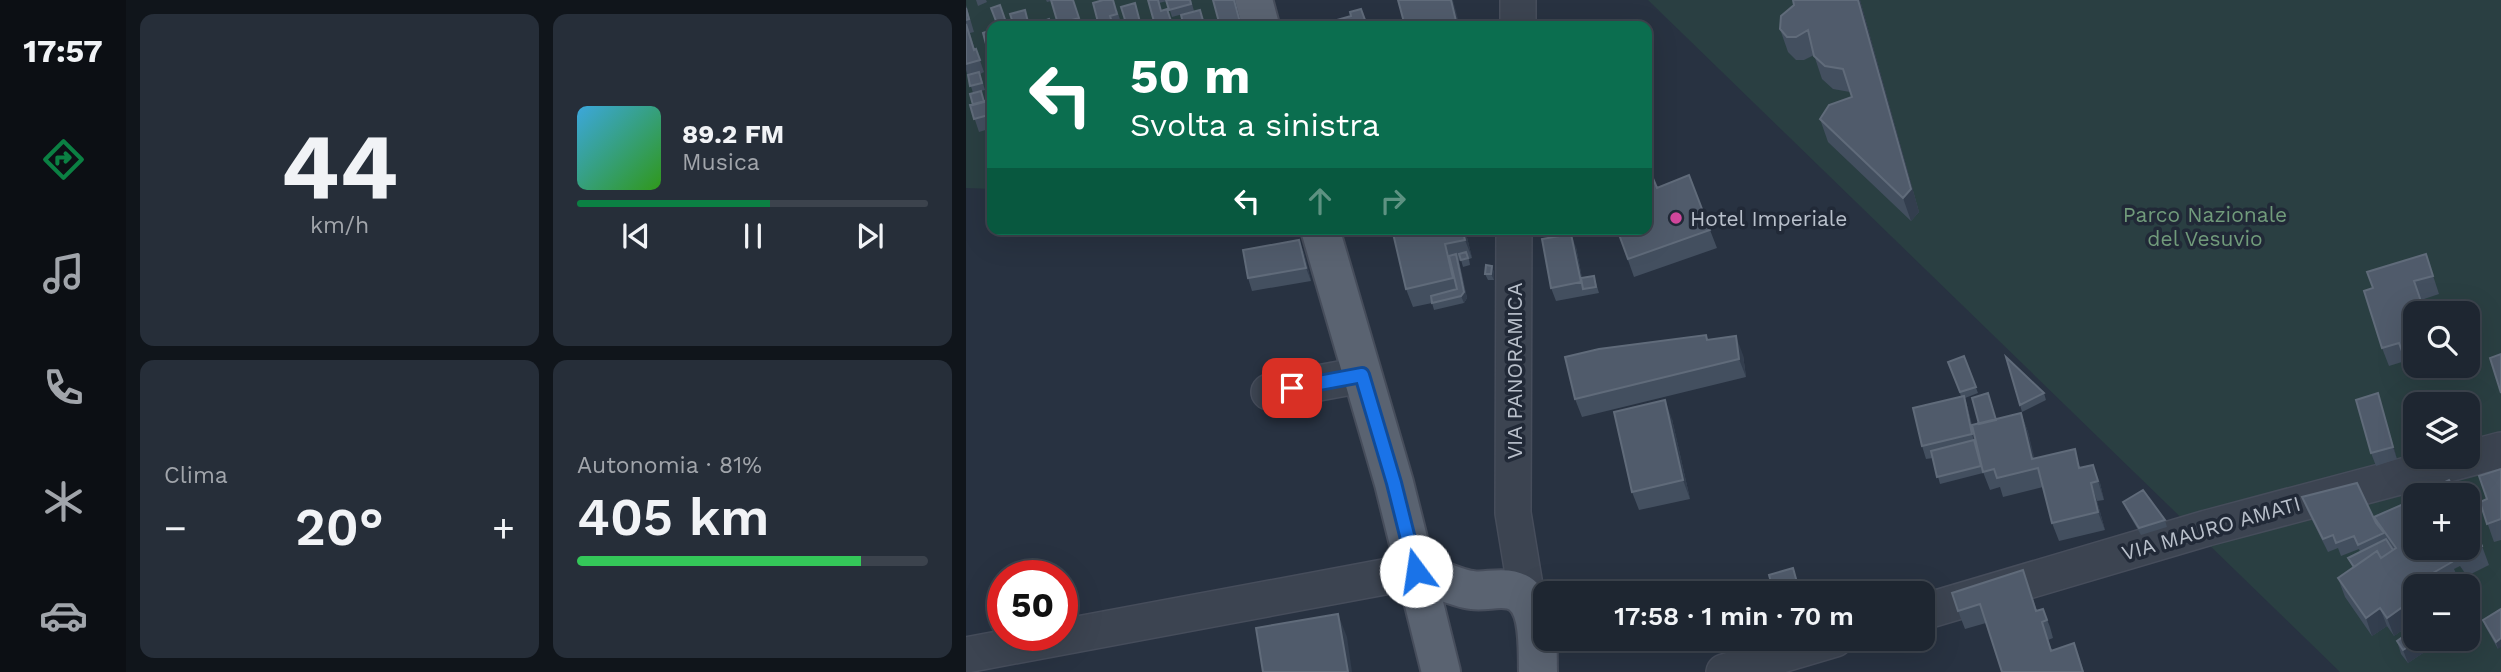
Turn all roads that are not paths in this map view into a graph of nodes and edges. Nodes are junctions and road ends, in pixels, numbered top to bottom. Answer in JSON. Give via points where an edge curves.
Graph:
{"nodes":[{"id":1,"x":1253,"y":0,"type":"edge"},
{"id":2,"x":1518,"y":0,"type":"edge"},
{"id":3,"x":1259,"y":21,"type":"edge"},
{"id":4,"x":1518,"y":21,"type":"edge"},
{"id":5,"x":1322,"y":235,"type":"edge"},
{"id":6,"x":1514,"y":235,"type":"edge"},
{"id":7,"x":1362,"y":375,"type":"junction"},
{"id":8,"x":1269,"y":392,"type":"dead end"},
{"id":9,"x":2501,"y":450,"type":"edge"},
{"id":10,"x":1513,"y":513,"type":"junction"},
{"id":11,"x":1416,"y":571,"type":"junction"},
{"id":12,"x":1482,"y":589,"type":"junction"},
{"id":13,"x":1528,"y":604,"type":"junction"},
{"id":14,"x":1935,"y":608,"type":"edge"},
{"id":15,"x":1795,"y":651,"type":"edge"},
{"id":16,"x":966,"y":655,"type":"edge"},
{"id":17,"x":1442,"y":672,"type":"edge"},
{"id":18,"x":1538,"y":672,"type":"edge"},
{"id":19,"x":1724,"y":672,"type":"edge"}],
"edges":[{"from":1,"to":3,"type":"main road"},
{"from":2,"to":4,"type":"street"},
{"from":5,"to":7,"type":"main road"},
{"from":6,"to":10,"type":"street","name":"VIA PANORAMICA"},
{"from":7,"to":8,"type":"street"},
{"from":7,"to":11,"type":"main road"},
{"from":9,"to":14,"type":"street","name":"VIA MAURO AMATI","via":[[2207,528]]},
{"from":10,"to":12,"type":"street","name":"VIA PANORAMICA"},
{"from":10,"to":13,"type":"street","name":"VIA PANORAMICA"},
{"from":11,"to":12,"type":"main road"},
{"from":11,"to":16,"type":"street"},
{"from":11,"to":17,"type":"main road"},
{"from":12,"to":13,"type":"main road","via":[[1514,591]]},
{"from":12,"to":17,"type":"main road","via":[[1450,617]]},
{"from":13,"to":18,"type":"main road","via":[[1537,625]]},
{"from":15,"to":19,"type":"street"}]}
